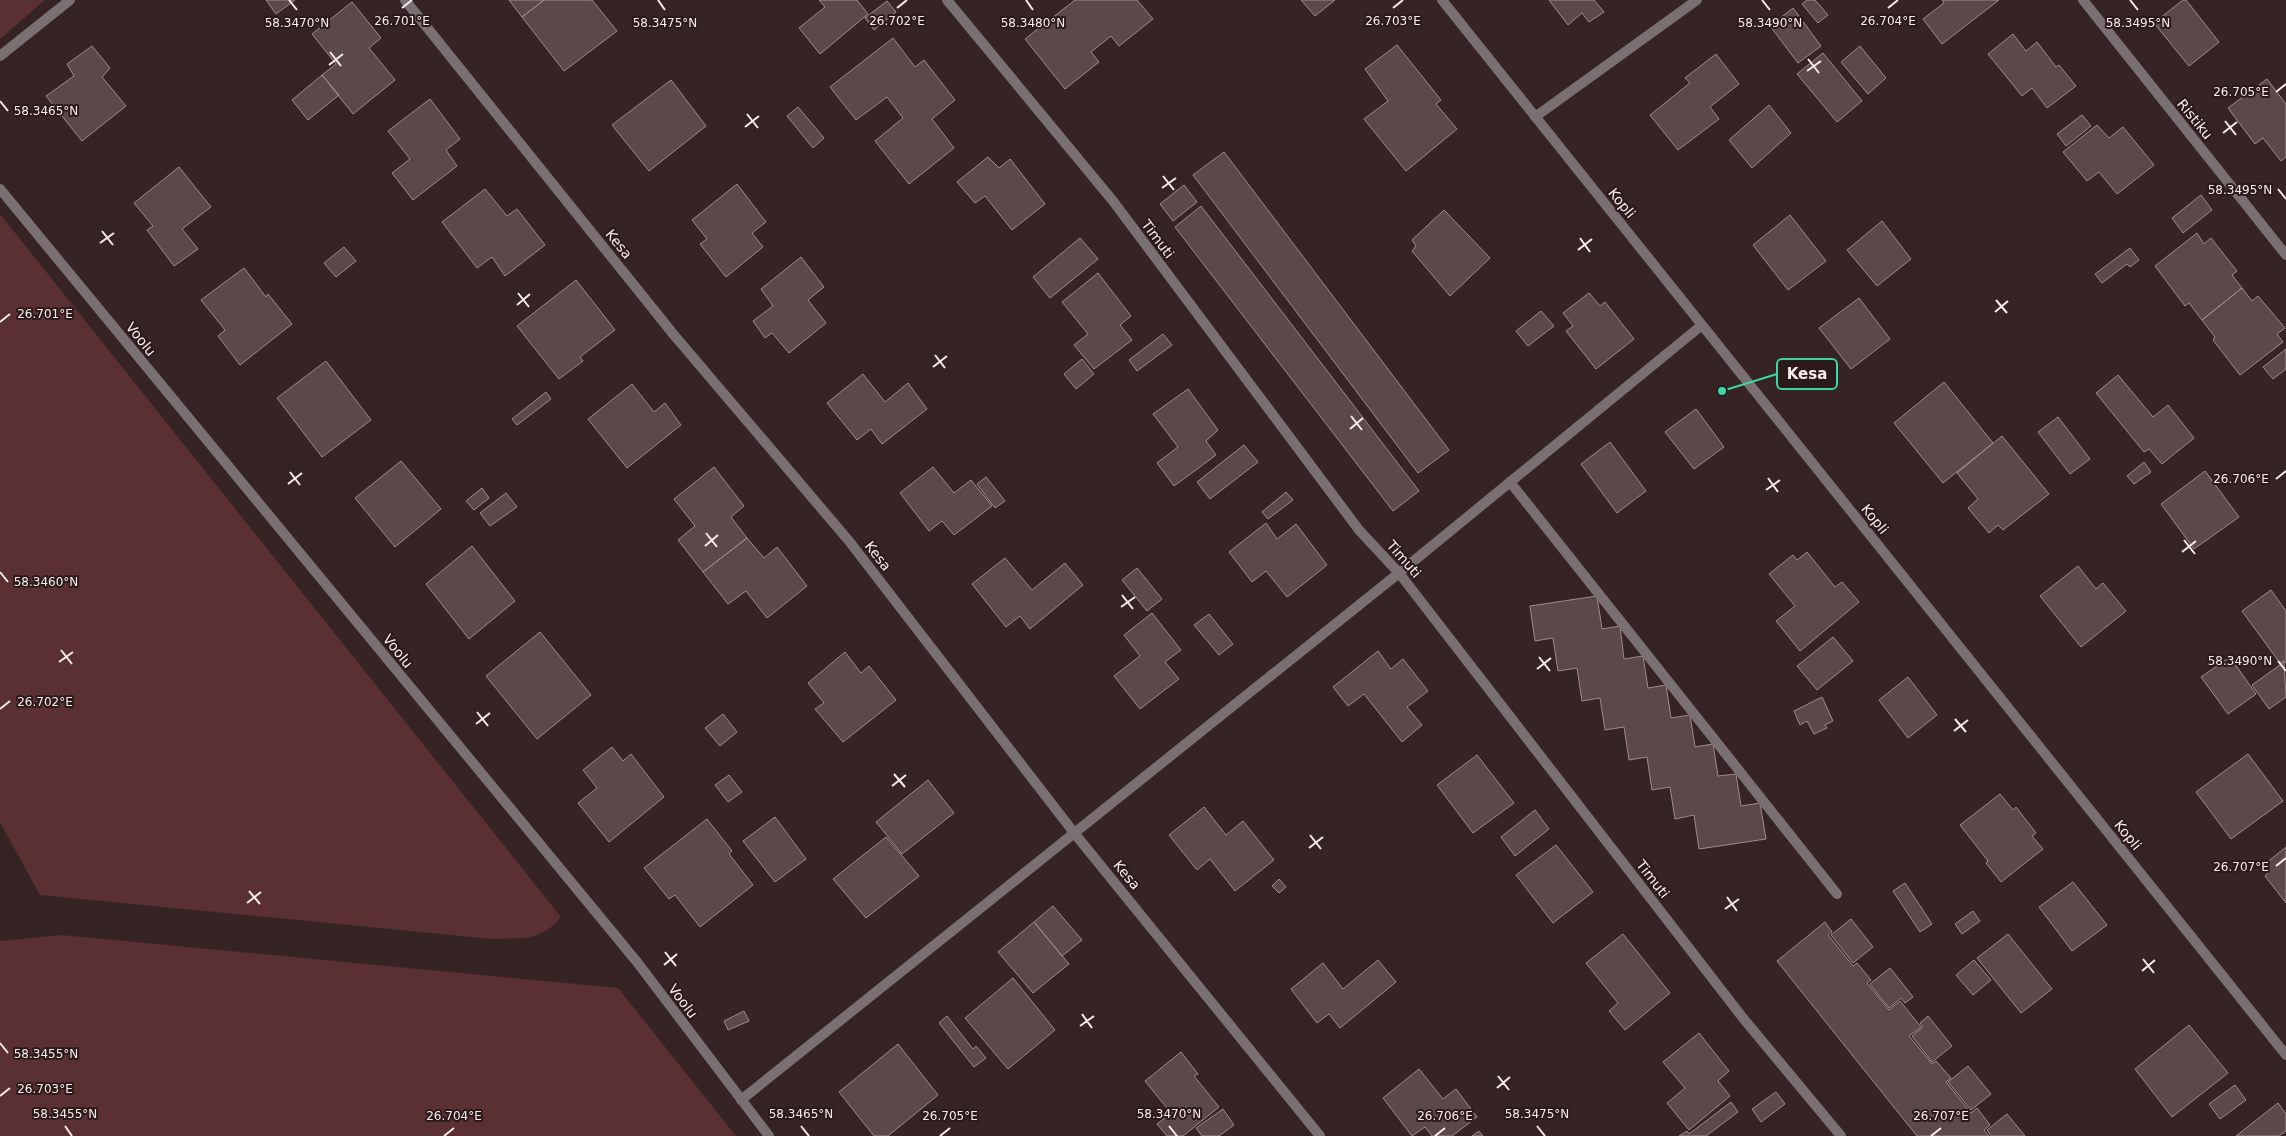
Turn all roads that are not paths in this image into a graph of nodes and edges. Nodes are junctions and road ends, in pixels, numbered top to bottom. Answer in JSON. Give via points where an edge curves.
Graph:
{"nodes":[{"id":1,"x":70,"y":0,"type":"edge"},
{"id":2,"x":405,"y":0,"type":"edge"},
{"id":3,"x":947,"y":0,"type":"edge"},
{"id":4,"x":1442,"y":0,"type":"edge"},
{"id":5,"x":1698,"y":0,"type":"edge"},
{"id":6,"x":2083,"y":0,"type":"edge"},
{"id":7,"x":0,"y":56,"type":"edge"},
{"id":8,"x":1535,"y":117,"type":"junction"},
{"id":9,"x":0,"y":189,"type":"edge"},
{"id":10,"x":2286,"y":255,"type":"edge"},
{"id":11,"x":1702,"y":325,"type":"junction"},
{"id":12,"x":1510,"y":482,"type":"junction"},
{"id":13,"x":1399,"y":573,"type":"junction"},
{"id":14,"x":1075,"y":834,"type":"junction"},
{"id":15,"x":1837,"y":894,"type":"dead end"},
{"id":16,"x":2286,"y":1055,"type":"edge"},
{"id":17,"x":740,"y":1100,"type":"junction"},
{"id":18,"x":769,"y":1136,"type":"edge"},
{"id":19,"x":1320,"y":1136,"type":"edge"},
{"id":20,"x":1841,"y":1136,"type":"edge"}],
"edges":[{"from":1,"to":7,"type":"street"},
{"from":2,"to":14,"type":"street","name":"Kesa","via":[[674,335],[850,541]]},
{"from":3,"to":13,"type":"street","name":"Timuti","via":[[1113,201],[1359,530]]},
{"from":4,"to":8,"type":"street","name":"Kopli"},
{"from":5,"to":8,"type":"street"},
{"from":6,"to":10,"type":"street","name":"Ristiku"},
{"from":8,"to":11,"type":"street","name":"Kopli"},
{"from":9,"to":17,"type":"street","name":"Voolu","via":[[636,962]]},
{"from":11,"to":12,"type":"street"},
{"from":11,"to":16,"type":"street","name":"Kopli"},
{"from":12,"to":13,"type":"street"},
{"from":12,"to":15,"type":"street"},
{"from":13,"to":14,"type":"street"},
{"from":13,"to":20,"type":"street","name":"Timuti","via":[[1744,1018]]},
{"from":14,"to":17,"type":"street"},
{"from":14,"to":19,"type":"street","name":"Kesa"},
{"from":17,"to":18,"type":"street","name":"Voolu"}]}
